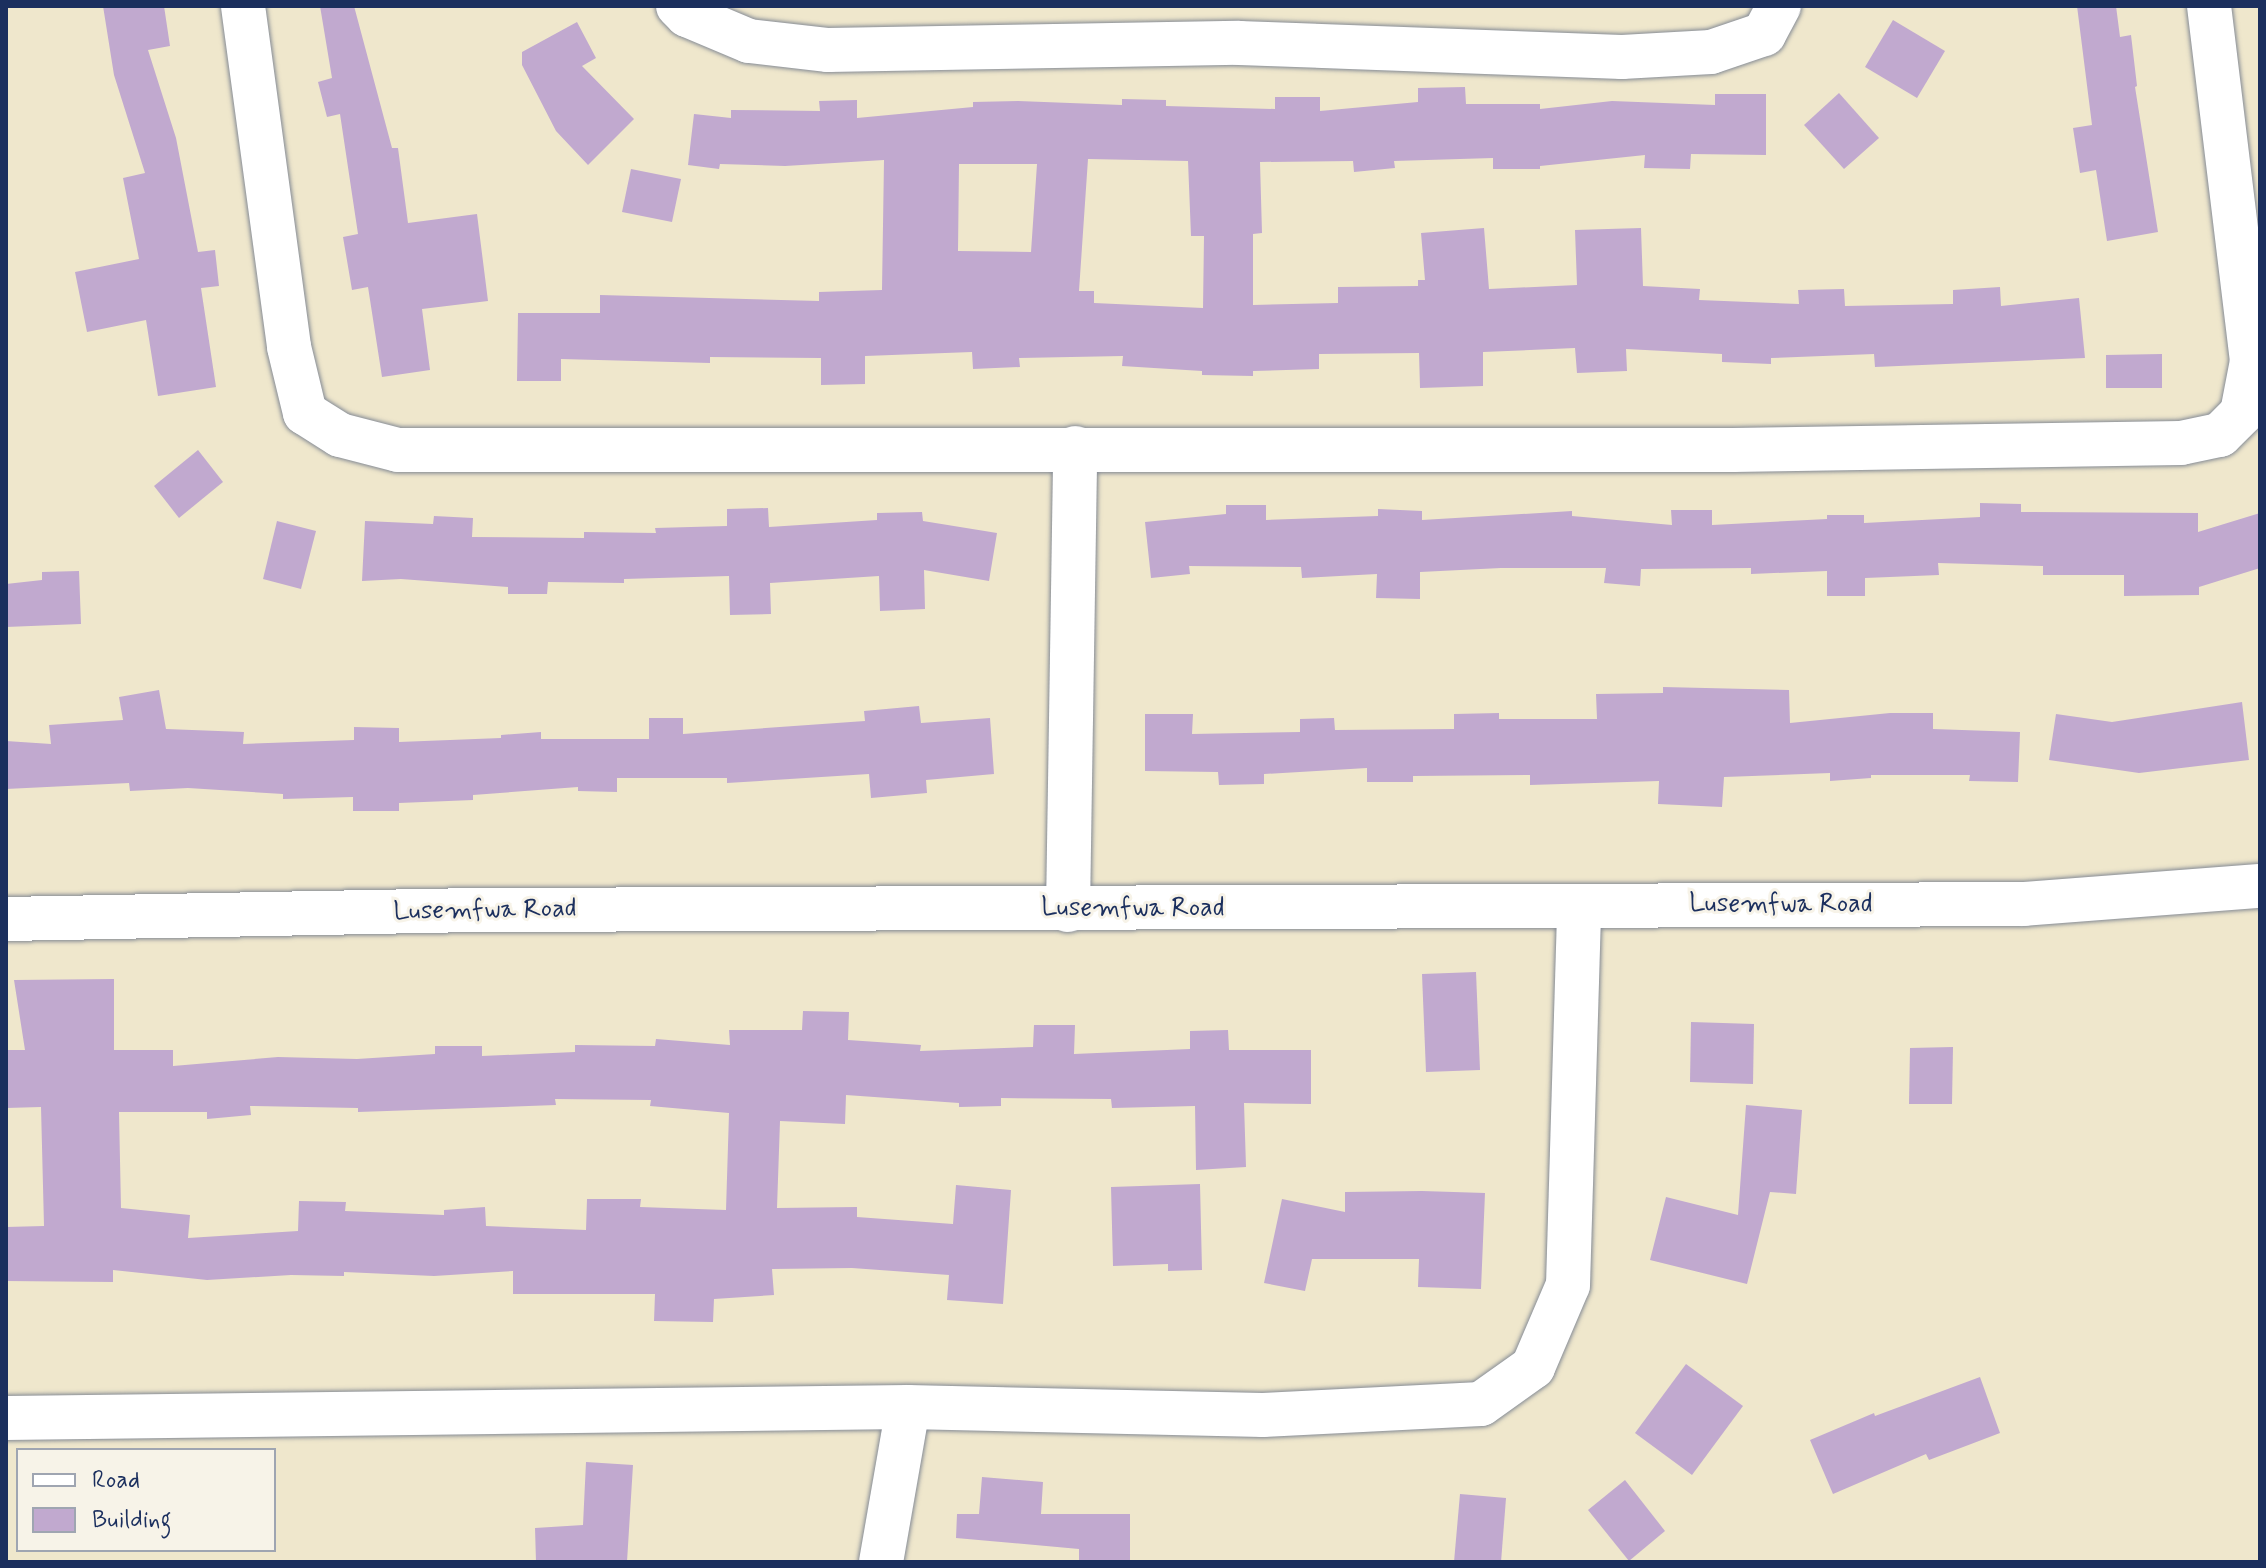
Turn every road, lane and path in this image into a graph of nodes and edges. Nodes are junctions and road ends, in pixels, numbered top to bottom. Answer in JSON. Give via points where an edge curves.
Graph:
{"nodes":[{"id":1,"x":243,"y":6,"type":"edge"},
{"id":2,"x":678,"y":6,"type":"edge"},
{"id":3,"x":1779,"y":6,"type":"edge"},
{"id":4,"x":2209,"y":6,"type":"edge"},
{"id":5,"x":1075,"y":448,"type":"junction"},
{"id":6,"x":2260,"y":886,"type":"edge"},
{"id":7,"x":1579,"y":906,"type":"junction"},
{"id":8,"x":1068,"y":910,"type":"junction"},
{"id":9,"x":6,"y":919,"type":"edge"},
{"id":10,"x":908,"y":1407,"type":"junction"},
{"id":11,"x":6,"y":1418,"type":"edge"},
{"id":12,"x":881,"y":1562,"type":"edge"}],
"edges":[{"from":1,"to":5,"type":"street","via":[[289,347],[305,413],[340,435],[398,450]]},
{"from":2,"to":3,"type":"street","via":[[687,15],[749,41],[828,50],[1239,43],[1622,57],[1711,52],[1764,34]]},
{"from":4,"to":5,"type":"street","via":[[2252,361],[2242,413],[2220,435],[2181,443],[1733,450]]},
{"from":5,"to":8,"type":"street"},
{"from":6,"to":7,"type":"street","name":"Lusemfwa Road","via":[[2024,904]]},
{"from":7,"to":8,"type":"street","name":"Lusemfwa Road"},
{"from":7,"to":10,"type":"street","via":[[1568,1285],[1533,1367],[1481,1404],[1263,1415]]},
{"from":8,"to":9,"type":"street","name":"Lusemfwa Road","via":[[488,910]]},
{"from":10,"to":11,"type":"street"},
{"from":10,"to":12,"type":"street"}]}
